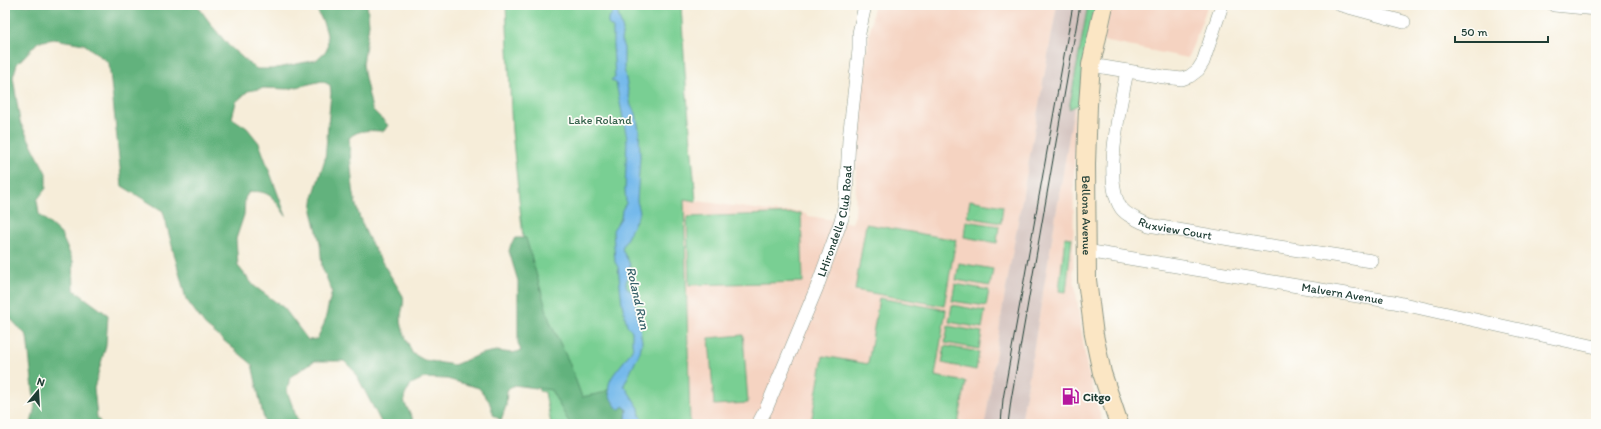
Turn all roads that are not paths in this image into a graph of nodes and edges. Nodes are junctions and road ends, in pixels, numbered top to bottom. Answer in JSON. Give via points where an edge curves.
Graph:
{"nodes":[{"id":1,"x":865,"y":5,"type":"edge"},
{"id":2,"x":1104,"y":5,"type":"edge"},
{"id":3,"x":1222,"y":5,"type":"edge"},
{"id":4,"x":1341,"y":5,"type":"edge"},
{"id":5,"x":1554,"y":5,"type":"edge"},
{"id":6,"x":1596,"y":9,"type":"edge"},
{"id":7,"x":1404,"y":22,"type":"dead end"},
{"id":8,"x":1091,"y":65,"type":"junction"},
{"id":9,"x":1127,"y":71,"type":"junction"},
{"id":10,"x":1086,"y":251,"type":"junction"},
{"id":11,"x":1372,"y":261,"type":"dead end"},
{"id":12,"x":1596,"y":347,"type":"edge"},
{"id":13,"x":758,"y":424,"type":"edge"},
{"id":14,"x":1119,"y":424,"type":"edge"}],
"edges":[{"from":1,"to":13,"type":"street","name":"LHirondelle Club Road","via":[[859,33],[842,218],[817,287]]},
{"from":2,"to":8,"type":"main road","name":"Bellona Avenue"},
{"from":3,"to":9,"type":"street","via":[[1203,62],[1190,76],[1182,79]]},
{"from":4,"to":7,"type":"street"},
{"from":5,"to":6,"type":"street"},
{"from":8,"to":9,"type":"street"},
{"from":8,"to":10,"type":"main road","name":"Bellona Avenue"},
{"from":9,"to":11,"type":"street","name":"Ruxview Court","via":[[1112,166],[1115,197],[1121,208],[1149,225]]},
{"from":10,"to":12,"type":"street","name":"Malvern Avenue","via":[[1394,302]]},
{"from":10,"to":14,"type":"main road","name":"Bellona Avenue","via":[[1088,294],[1094,335],[1102,373]]}]}
